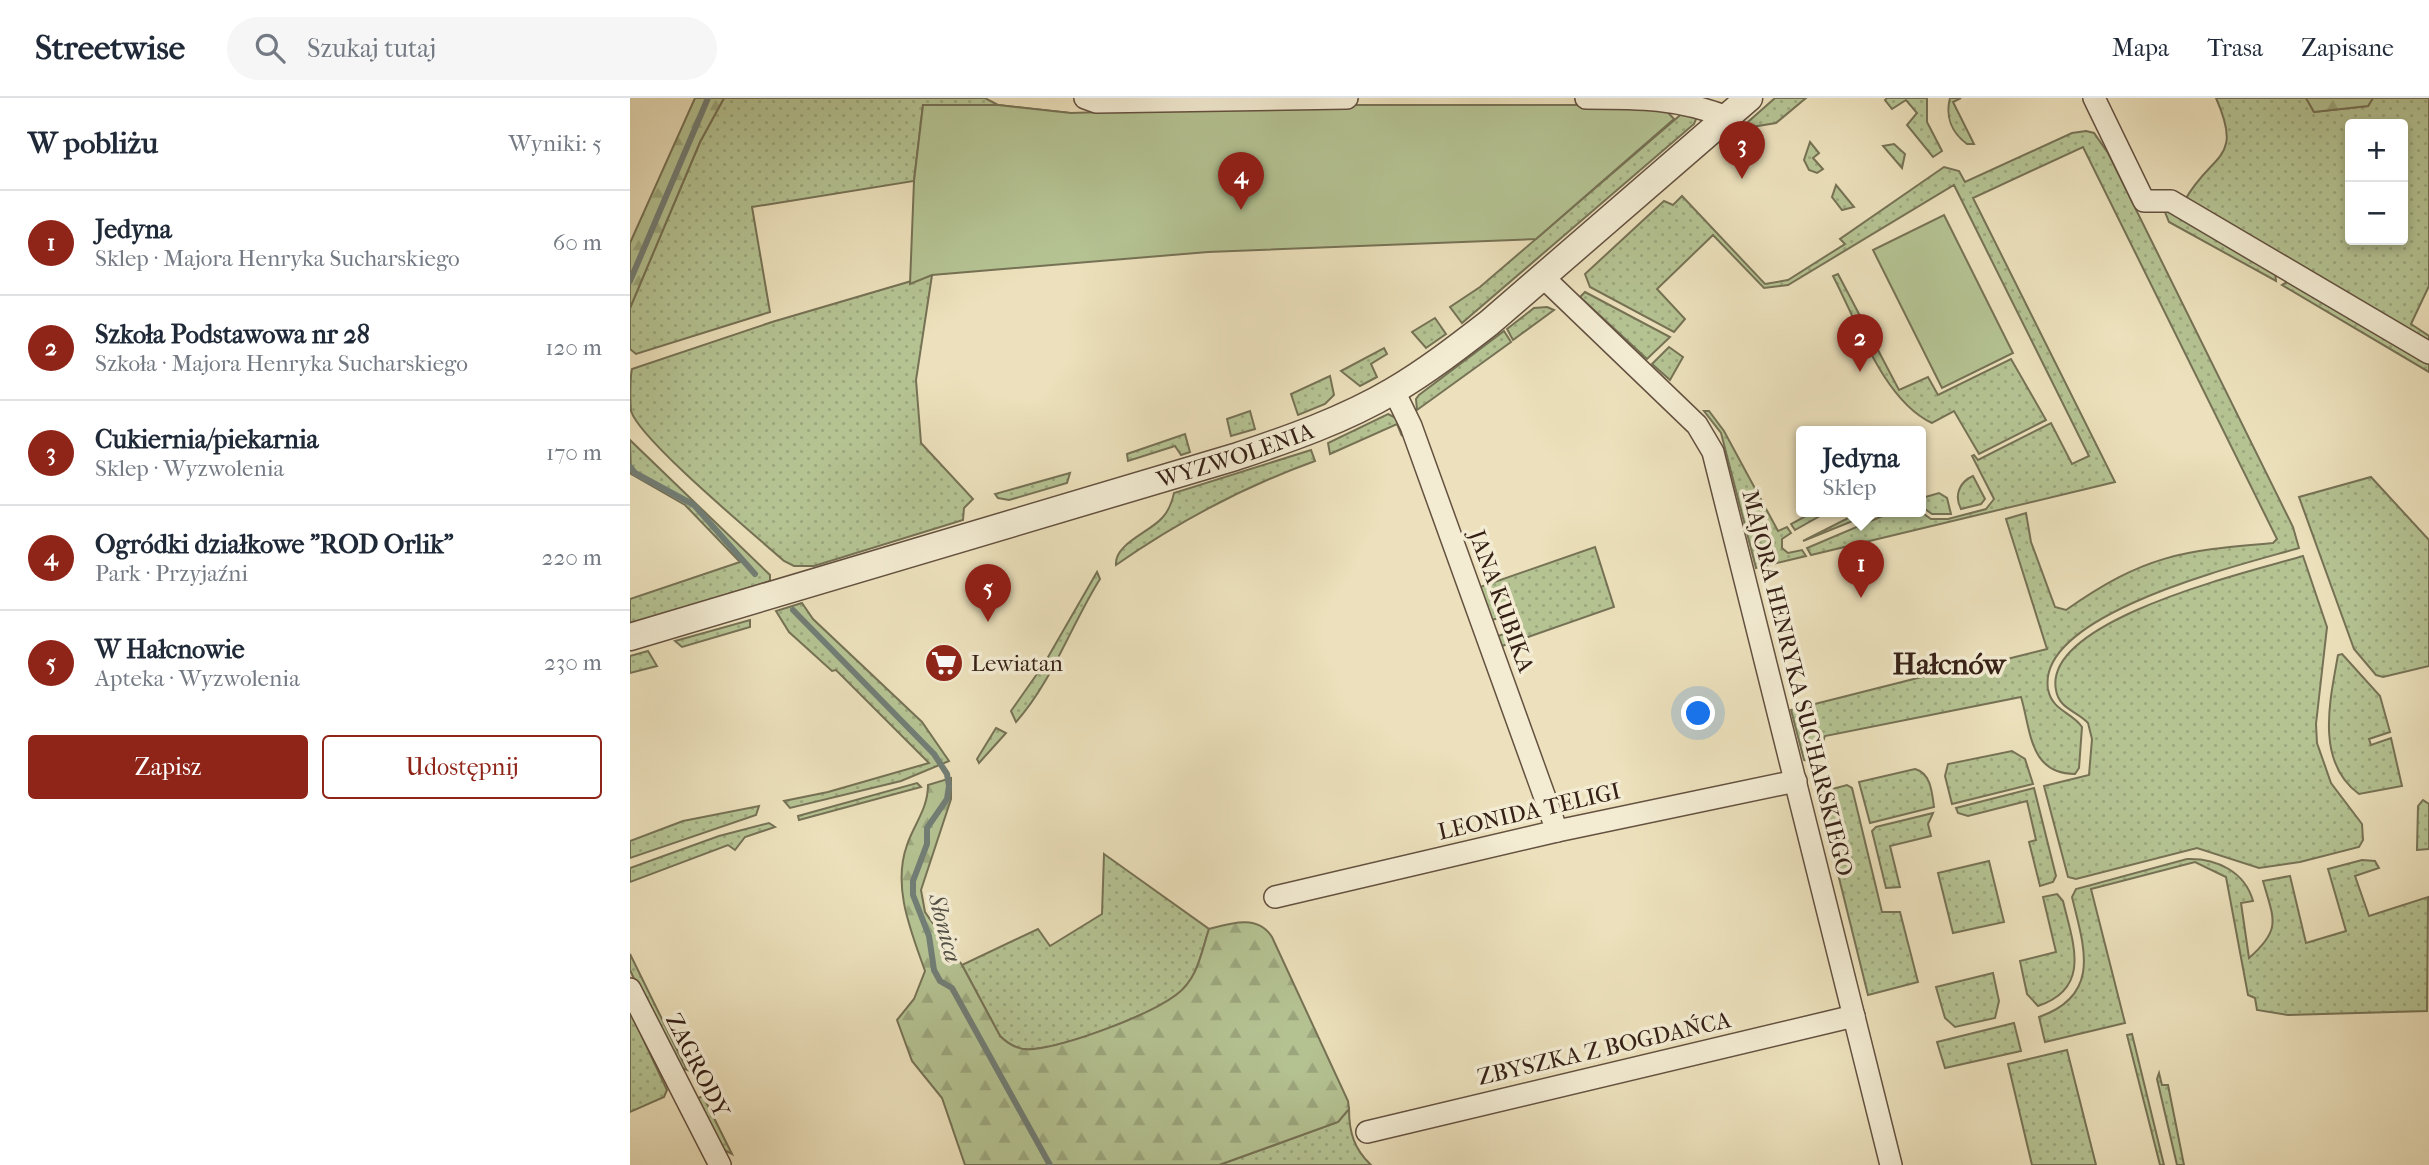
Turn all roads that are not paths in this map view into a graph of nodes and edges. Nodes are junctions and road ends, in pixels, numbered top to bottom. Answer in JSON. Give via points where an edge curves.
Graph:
{"nodes":[{"id":1,"x":1085,"y":98,"type":"edge"},
{"id":2,"x":1347,"y":98,"type":"edge"},
{"id":3,"x":1586,"y":98,"type":"edge"},
{"id":4,"x":1749,"y":98,"type":"edge"},
{"id":5,"x":2094,"y":98,"type":"edge"},
{"id":6,"x":1727,"y":117,"type":"junction"},
{"id":7,"x":1543,"y":277,"type":"junction"},
{"id":8,"x":2429,"y":354,"type":"edge"},
{"id":9,"x":1394,"y":391,"type":"junction"},
{"id":10,"x":630,"y":637,"type":"edge"},
{"id":11,"x":1796,"y":781,"type":"junction"},
{"id":12,"x":1557,"y":831,"type":"junction"},
{"id":13,"x":1275,"y":897,"type":"dead end"},
{"id":14,"x":630,"y":989,"type":"edge"},
{"id":15,"x":1854,"y":1016,"type":"junction"},
{"id":16,"x":1367,"y":1132,"type":"dead end"},
{"id":17,"x":720,"y":1165,"type":"edge"},
{"id":18,"x":1891,"y":1165,"type":"edge"}],
"edges":[{"from":1,"to":2,"type":"street","via":[[1096,102]]},
{"from":3,"to":6,"type":"street","via":[[1680,100],[1699,103]]},
{"from":4,"to":6,"type":"street","name":"WYZWOLENIA"},
{"from":5,"to":8,"type":"street","via":[[2144,201],[2171,201]]},
{"from":6,"to":7,"type":"street","name":"WYZWOLENIA"},
{"from":7,"to":9,"type":"street","name":"WYZWOLENIA","via":[[1444,358]]},
{"from":7,"to":11,"type":"street","name":"MAJORA HENRYKA SUCHARSKIEGO","via":[[1697,425],[1710,444]]},
{"from":9,"to":10,"type":"street","name":"WYZWOLENIA","via":[[1311,430],[1235,457]]},
{"from":9,"to":12,"type":"street","name":"JANA KUBIKA","via":[[1411,426]]},
{"from":11,"to":12,"type":"street","name":"LEONIDA TELIGI"},
{"from":11,"to":15,"type":"street","name":"MAJORA HENRYKA SUCHARSKIEGO"},
{"from":12,"to":13,"type":"street","name":"LEONIDA TELIGI"},
{"from":14,"to":17,"type":"street","name":"ZAGRODY"},
{"from":15,"to":16,"type":"street","name":"ZBYSZKA Z BOGDAŃCA"},
{"from":15,"to":18,"type":"street","name":"MAJORA HENRYKA SUCHARSKIEGO"}]}
